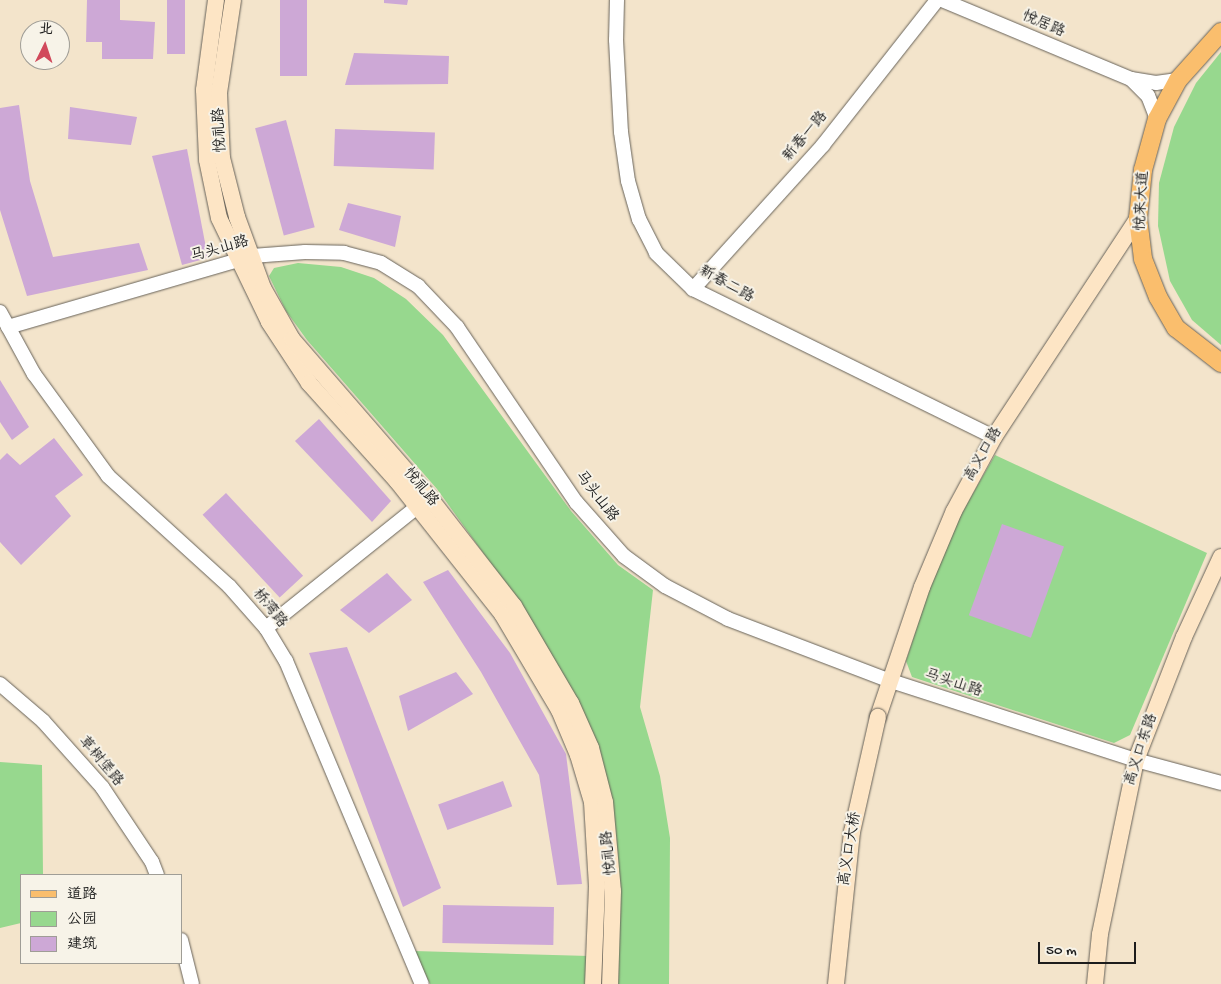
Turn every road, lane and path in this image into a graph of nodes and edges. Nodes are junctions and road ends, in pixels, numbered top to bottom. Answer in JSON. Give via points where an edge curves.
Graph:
{"nodes":[{"id":1,"x":216,"y":0,"type":"edge"},
{"id":2,"x":233,"y":0,"type":"edge"},
{"id":3,"x":617,"y":0,"type":"edge"},
{"id":4,"x":937,"y":0,"type":"edge"},
{"id":5,"x":942,"y":0,"type":"edge"},
{"id":6,"x":1221,"y":32,"type":"edge"},
{"id":7,"x":1131,"y":79,"type":"junction"},
{"id":8,"x":1178,"y":80,"type":"junction"},
{"id":9,"x":1157,"y":118,"type":"junction"},
{"id":10,"x":1138,"y":218,"type":"junction"},
{"id":11,"x":246,"y":259,"type":"junction"},
{"id":12,"x":693,"y":289,"type":"junction"},
{"id":13,"x":0,"y":312,"type":"edge"},
{"id":14,"x":8,"y":327,"type":"junction"},
{"id":15,"x":1221,"y":363,"type":"edge"},
{"id":16,"x":994,"y":437,"type":"junction"},
{"id":17,"x":423,"y":502,"type":"junction"},
{"id":18,"x":1221,"y":557,"type":"edge"},
{"id":19,"x":266,"y":628,"type":"junction"},
{"id":20,"x":888,"y":680,"type":"junction"},
{"id":21,"x":0,"y":684,"type":"edge"},
{"id":22,"x":878,"y":716,"type":"joint"},
{"id":23,"x":1136,"y":760,"type":"junction"},
{"id":24,"x":1221,"y":783,"type":"edge"},
{"id":25,"x":157,"y":874,"type":"edge"},
{"id":26,"x":182,"y":944,"type":"edge"},
{"id":27,"x":192,"y":984,"type":"edge"},
{"id":28,"x":422,"y":984,"type":"edge"},
{"id":29,"x":593,"y":984,"type":"edge"},
{"id":30,"x":610,"y":984,"type":"edge"},
{"id":31,"x":836,"y":984,"type":"edge"},
{"id":32,"x":1095,"y":984,"type":"edge"}],
"edges":[{"from":1,"to":11,"type":"main road","name":"悦礼路","via":[[204,90],[207,160],[219,218]]},
{"from":2,"to":11,"type":"main road","name":"悦礼路","via":[[219,93],[222,158]]},
{"from":3,"to":12,"type":"street","name":"新春二路","via":[[621,132],[628,181],[639,219],[656,253]]},
{"from":4,"to":12,"type":"street","name":"新春一路","via":[[823,145]]},
{"from":5,"to":7,"type":"street","name":"悦居路"},
{"from":6,"to":8,"type":"main road","name":"悦来大道"},
{"from":7,"to":8,"type":"street","via":[[1156,83]]},
{"from":7,"to":9,"type":"street","via":[[1148,96]]},
{"from":8,"to":9,"type":"main road","name":"悦来大道"},
{"from":9,"to":10,"type":"main road","name":"悦来大道","via":[[1143,170]]},
{"from":10,"to":15,"type":"main road","name":"悦来大道","via":[[1143,259],[1158,298],[1176,328]]},
{"from":10,"to":16,"type":"main road","name":"高义口路"},
{"from":11,"to":14,"type":"street","name":"马头山路"},
{"from":11,"to":17,"type":"main road","name":"悦礼路","via":[[269,322],[309,383]]},
{"from":11,"to":20,"type":"street","name":"马头山路","via":[[305,252],[344,253],[381,263],[418,286],[457,327],[576,502],[624,556],[665,586],[728,619]]},
{"from":12,"to":16,"type":"street","name":"新春二路"},
{"from":13,"to":14,"type":"street","name":"桥湾路"},
{"from":14,"to":19,"type":"street","name":"桥湾路","via":[[34,374],[108,476],[228,586]]},
{"from":16,"to":20,"type":"main road","name":"高义口路","via":[[954,510]]},
{"from":17,"to":19,"type":"street"},
{"from":17,"to":29,"type":"main road","name":"悦礼路","via":[[502,614],[559,710],[578,755],[592,802],[597,876]]},
{"from":17,"to":30,"type":"main road","name":"悦礼路","via":[[514,606],[571,702],[592,748],[605,802],[614,890]]},
{"from":18,"to":23,"type":"main road","name":"高义口东路","via":[[1184,637]]},
{"from":19,"to":28,"type":"street","name":"桥湾路","via":[[286,660]]},
{"from":20,"to":22,"type":"main road","name":"高义口路"},
{"from":20,"to":23,"type":"street","name":"马头山路"},
{"from":21,"to":25,"type":"street","name":"草树堡路","via":[[43,721],[102,787]]},
{"from":22,"to":31,"type":"main road","name":"高义口大桥","bridge":true,"via":[[852,832]]},
{"from":23,"to":24,"type":"street","name":"马头山路"},
{"from":23,"to":32,"type":"main road","name":"高义口东路","via":[[1100,934]]},
{"from":26,"to":27,"type":"street"}]}
